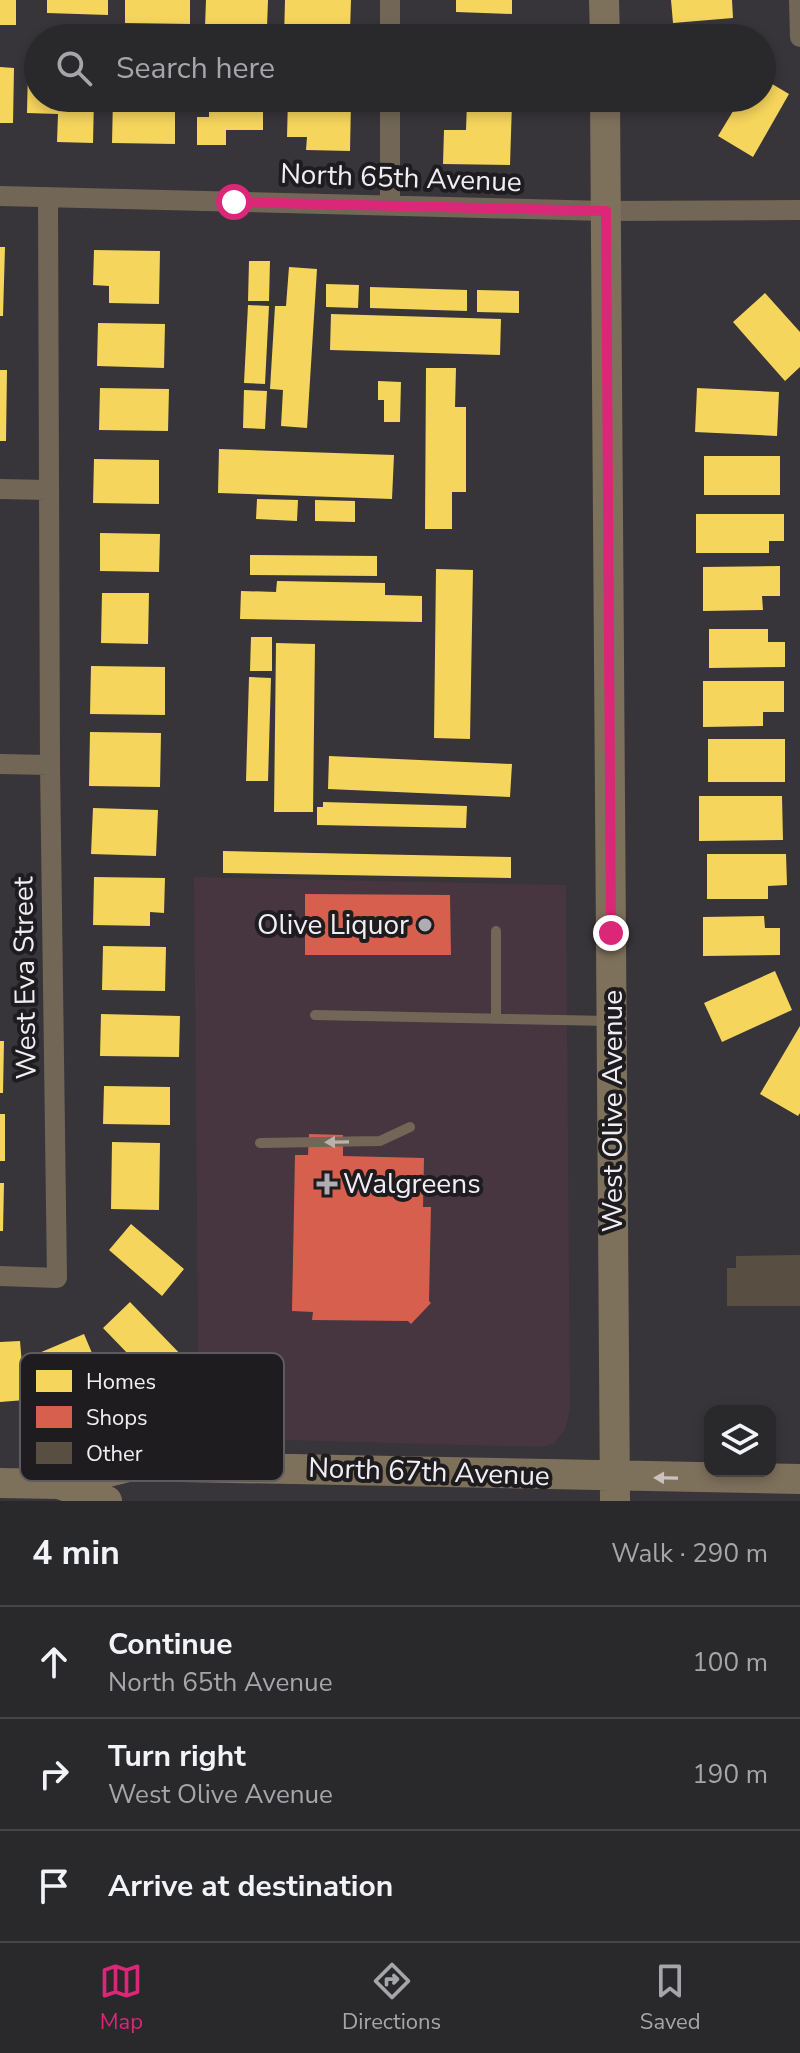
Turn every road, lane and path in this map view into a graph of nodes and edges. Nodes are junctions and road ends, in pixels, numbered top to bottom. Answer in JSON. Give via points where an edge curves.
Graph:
{"nodes":[{"id":1,"x":390,"y":0,"type":"edge"},
{"id":2,"x":604,"y":0,"type":"edge"},
{"id":3,"x":799,"y":0,"type":"edge"},
{"id":4,"x":390,"y":24,"type":"edge"},
{"id":5,"x":605,"y":24,"type":"edge"},
{"id":6,"x":800,"y":37,"type":"edge"},
{"id":7,"x":390,"y":112,"type":"edge"},
{"id":8,"x":605,"y":112,"type":"edge"},
{"id":9,"x":0,"y":196,"type":"edge"},
{"id":10,"x":48,"y":197,"type":"junction"},
{"id":11,"x":390,"y":204,"type":"junction"},
{"id":12,"x":800,"y":210,"type":"edge"},
{"id":13,"x":606,"y":211,"type":"junction"},
{"id":14,"x":0,"y":489,"type":"edge"},
{"id":15,"x":48,"y":490,"type":"junction"},
{"id":16,"x":0,"y":764,"type":"edge"},
{"id":17,"x":50,"y":765,"type":"junction"},
{"id":18,"x":496,"y":931,"type":"dead end"},
{"id":19,"x":315,"y":1015,"type":"dead end"},
{"id":20,"x":496,"y":1019,"type":"junction"},
{"id":21,"x":612,"y":1021,"type":"junction"},
{"id":22,"x":410,"y":1127,"type":"dead end"},
{"id":23,"x":260,"y":1143,"type":"dead end"},
{"id":24,"x":0,"y":1276,"type":"edge"},
{"id":25,"x":284,"y":1473,"type":"edge"},
{"id":26,"x":800,"y":1479,"type":"edge"},
{"id":27,"x":71,"y":1481,"type":"edge"},
{"id":28,"x":0,"y":1483,"type":"edge"},
{"id":29,"x":59,"y":1484,"type":"junction"},
{"id":30,"x":615,"y":1489,"type":"edge"},
{"id":31,"x":107,"y":1501,"type":"edge"}],
"edges":[{"from":1,"to":4,"type":"street"},
{"from":2,"to":5,"type":"main road"},
{"from":3,"to":6,"type":"street"},
{"from":7,"to":11,"type":"street"},
{"from":8,"to":13,"type":"main road","name":"West Olive Avenue"},
{"from":9,"to":10,"type":"street","name":"North 65th Avenue"},
{"from":10,"to":11,"type":"street","name":"North 65th Avenue"},
{"from":10,"to":15,"type":"street","name":"West Eva Street"},
{"from":11,"to":13,"type":"street","name":"North 65th Avenue"},
{"from":12,"to":13,"type":"street","name":"North 65th Avenue"},
{"from":13,"to":21,"type":"main road","name":"West Olive Avenue"},
{"from":14,"to":15,"type":"street"},
{"from":15,"to":17,"type":"street","name":"West Eva Street"},
{"from":16,"to":17,"type":"street"},
{"from":17,"to":24,"type":"street","name":"West Eva Street","via":[[57,1278]]},
{"from":18,"to":20,"type":"lane"},
{"from":19,"to":20,"type":"lane"},
{"from":20,"to":21,"type":"lane"},
{"from":21,"to":30,"type":"main road","name":"West Olive Avenue"},
{"from":22,"to":23,"type":"lane","one_way":true,"via":[[380,1141]]},
{"from":25,"to":30,"type":"main road","name":"North 67th Avenue"},
{"from":26,"to":30,"type":"main road","name":"North 67th Avenue","one_way":true},
{"from":27,"to":29,"type":"main road","name":"North 67th Avenue"},
{"from":28,"to":29,"type":"main road","name":"North 67th Avenue"},
{"from":29,"to":31,"type":"main road","name":"North 67th Avenue"}]}
